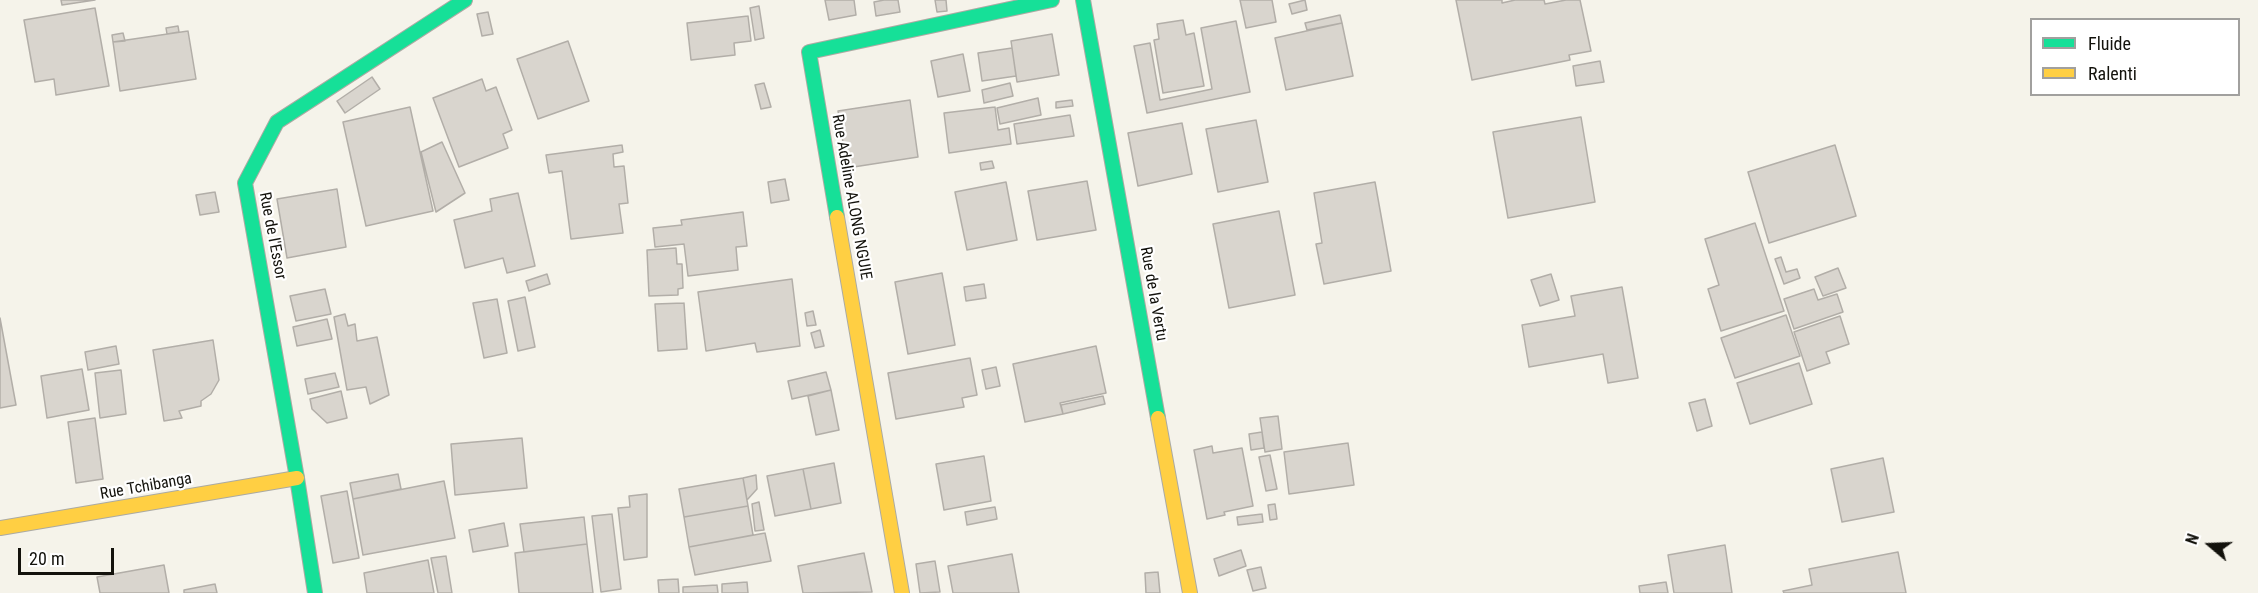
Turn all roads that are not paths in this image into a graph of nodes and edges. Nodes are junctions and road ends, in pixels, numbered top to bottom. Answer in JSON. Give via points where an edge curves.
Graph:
{"nodes":[{"id":1,"x":465,"y":0,"type":"edge"},
{"id":2,"x":1052,"y":0,"type":"edge"},
{"id":3,"x":1083,"y":0,"type":"edge"},
{"id":4,"x":297,"y":478,"type":"junction"},
{"id":5,"x":0,"y":528,"type":"edge"},
{"id":6,"x":315,"y":593,"type":"edge"},
{"id":7,"x":902,"y":593,"type":"edge"},
{"id":8,"x":1190,"y":593,"type":"edge"}],
"edges":[{"from":1,"to":4,"type":"street","name":"Rue de l'Essor","via":[[277,122],[245,183]]},
{"from":2,"to":7,"type":"street","name":"Rue Adeline ALONG NGUIE","via":[[809,52]]},
{"from":3,"to":8,"type":"street","name":"Rue de la Vertu"},
{"from":4,"to":5,"type":"street","name":"Rue Tchibanga"},
{"from":4,"to":6,"type":"street","name":"Rue de l'Essor"}]}
